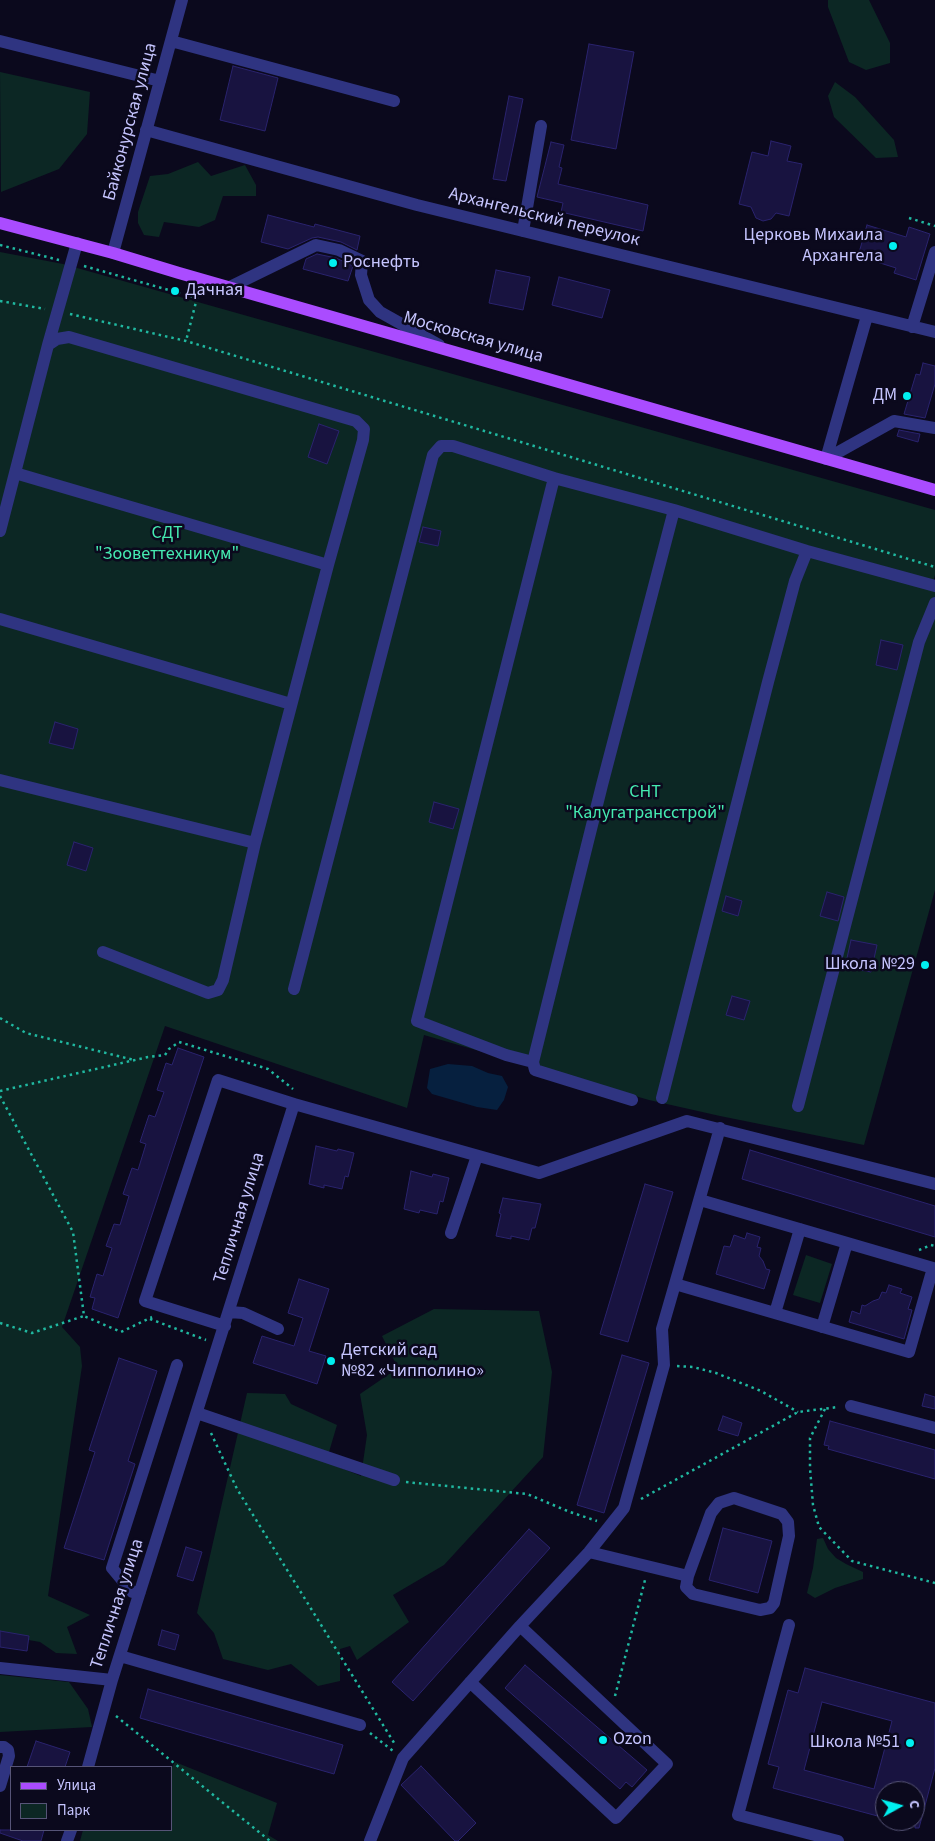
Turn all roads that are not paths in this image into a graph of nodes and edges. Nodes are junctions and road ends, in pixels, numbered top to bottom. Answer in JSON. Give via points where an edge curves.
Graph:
{"nodes":[{"id":1,"x":182,"y":0,"type":"edge"},
{"id":2,"x":0,"y":41,"type":"edge"},
{"id":3,"x":171,"y":41,"type":"junction"},
{"id":4,"x":160,"y":81,"type":"junction"},
{"id":5,"x":394,"y":101,"type":"dead end"},
{"id":6,"x":540,"y":126,"type":"dead end"},
{"id":7,"x":146,"y":130,"type":"junction"},
{"id":8,"x":0,"y":223,"type":"edge"},
{"id":9,"x":523,"y":231,"type":"junction"},
{"id":10,"x":77,"y":243,"type":"junction"},
{"id":11,"x":935,"y":252,"type":"edge"},
{"id":12,"x":113,"y":253,"type":"junction"},
{"id":13,"x":230,"y":287,"type":"junction"},
{"id":14,"x":867,"y":316,"type":"junction"},
{"id":15,"x":912,"y":327,"type":"junction"},
{"id":16,"x":935,"y":332,"type":"edge"},
{"id":17,"x":48,"y":345,"type":"junction"},
{"id":18,"x":445,"y":349,"type":"junction"},
{"id":19,"x":935,"y":428,"type":"edge"},
{"id":20,"x":826,"y":459,"type":"junction"},
{"id":21,"x":15,"y":473,"type":"junction"},
{"id":22,"x":554,"y":478,"type":"junction"},
{"id":23,"x":935,"y":490,"type":"edge"},
{"id":24,"x":674,"y":510,"type":"junction"},
{"id":25,"x":0,"y":531,"type":"edge"},
{"id":26,"x":807,"y":551,"type":"junction"},
{"id":27,"x":328,"y":564,"type":"junction"},
{"id":28,"x":935,"y":586,"type":"edge"},
{"id":29,"x":935,"y":602,"type":"edge"},
{"id":30,"x":0,"y":619,"type":"edge"},
{"id":31,"x":291,"y":704,"type":"junction"},
{"id":32,"x":0,"y":780,"type":"edge"},
{"id":33,"x":255,"y":843,"type":"junction"},
{"id":34,"x":103,"y":952,"type":"dead end"},
{"id":35,"x":294,"y":989,"type":"dead end"},
{"id":36,"x":533,"y":1062,"type":"junction"},
{"id":37,"x":662,"y":1098,"type":"dead end"},
{"id":38,"x":632,"y":1100,"type":"dead end"},
{"id":39,"x":300,"y":1106,"type":"junction"},
{"id":40,"x":798,"y":1106,"type":"dead end"},
{"id":41,"x":720,"y":1128,"type":"junction"},
{"id":42,"x":477,"y":1156,"type":"junction"},
{"id":43,"x":935,"y":1184,"type":"edge"},
{"id":44,"x":700,"y":1200,"type":"junction"},
{"id":45,"x":800,"y":1229,"type":"junction"},
{"id":46,"x":451,"y":1233,"type":"dead end"},
{"id":47,"x":847,"y":1242,"type":"junction"},
{"id":48,"x":675,"y":1284,"type":"junction"},
{"id":49,"x":229,"y":1312,"type":"junction"},
{"id":50,"x":775,"y":1313,"type":"junction"},
{"id":51,"x":225,"y":1326,"type":"junction"},
{"id":52,"x":822,"y":1327,"type":"junction"},
{"id":53,"x":278,"y":1329,"type":"dead end"},
{"id":54,"x":177,"y":1365,"type":"dead end"},
{"id":55,"x":851,"y":1406,"type":"road end"},
{"id":56,"x":197,"y":1412,"type":"junction"},
{"id":57,"x":935,"y":1428,"type":"edge"},
{"id":58,"x":394,"y":1480,"type":"road end"},
{"id":59,"x":588,"y":1552,"type":"junction"},
{"id":60,"x":688,"y":1576,"type":"junction"},
{"id":61,"x":140,"y":1592,"type":"junction"},
{"id":62,"x":789,"y":1625,"type":"dead end"},
{"id":63,"x":520,"y":1626,"type":"junction"},
{"id":64,"x":120,"y":1656,"type":"junction"},
{"id":65,"x":0,"y":1668,"type":"edge"},
{"id":66,"x":112,"y":1680,"type":"junction"},
{"id":67,"x":470,"y":1682,"type":"junction"},
{"id":68,"x":360,"y":1725,"type":"road end"},
{"id":69,"x":0,"y":1747,"type":"edge"},
{"id":70,"x":88,"y":1766,"type":"edge"},
{"id":71,"x":0,"y":1786,"type":"edge"},
{"id":72,"x":370,"y":1841,"type":"edge"},
{"id":73,"x":838,"y":1841,"type":"edge"}],
"edges":[{"from":1,"to":3,"type":"street","name":"Байконурская улица"},
{"from":2,"to":4,"type":"street"},
{"from":3,"to":4,"type":"street","name":"Байконурская улица"},
{"from":3,"to":5,"type":"street"},
{"from":4,"to":7,"type":"street","name":"Байконурская улица"},
{"from":6,"to":9,"type":"street"},
{"from":7,"to":9,"type":"street","name":"Архангельский переулок"},
{"from":7,"to":12,"type":"street","name":"Байконурская улица"},
{"from":8,"to":10,"type":"main road","name":"Московская улица"},
{"from":9,"to":14,"type":"street","name":"Архангельский переулок"},
{"from":10,"to":12,"type":"main road","name":"Московская улица"},
{"from":10,"to":17,"type":"street"},
{"from":11,"to":15,"type":"street"},
{"from":12,"to":13,"type":"main road","name":"Московская улица"},
{"from":13,"to":18,"type":"main road","name":"Московская улица"},
{"from":13,"to":18,"type":"street","via":[[316,245],[339,250],[362,261],[361,275],[370,300],[380,312]]},
{"from":14,"to":15,"type":"street","name":"Архангельский переулок"},
{"from":14,"to":20,"type":"street"},
{"from":15,"to":16,"type":"street","name":"Архангельский переулок"},
{"from":17,"to":21,"type":"street"},
{"from":17,"to":27,"type":"street","via":[[69,337],[356,421],[364,429],[363,440]]},
{"from":18,"to":20,"type":"main road","name":"Московская улица"},
{"from":19,"to":20,"type":"street","via":[[894,421]]},
{"from":20,"to":23,"type":"main road","name":"Московская улица"},
{"from":21,"to":25,"type":"street"},
{"from":21,"to":27,"type":"street"},
{"from":22,"to":24,"type":"street"},
{"from":22,"to":35,"type":"street","via":[[453,446],[441,446],[433,455]]},
{"from":22,"to":36,"type":"street","via":[[417,1022]]},
{"from":24,"to":26,"type":"street"},
{"from":24,"to":36,"type":"street"},
{"from":26,"to":28,"type":"street"},
{"from":26,"to":37,"type":"street","via":[[795,581],[772,664]]},
{"from":27,"to":31,"type":"street"},
{"from":29,"to":40,"type":"street","via":[[919,642]]},
{"from":30,"to":31,"type":"street"},
{"from":31,"to":33,"type":"street"},
{"from":32,"to":33,"type":"street"},
{"from":33,"to":34,"type":"street","via":[[218,990],[208,993]]},
{"from":36,"to":38,"type":"street","via":[[535,1070]]},
{"from":39,"to":42,"type":"street"},
{"from":39,"to":49,"type":"street","name":"Тепличная улица"},
{"from":39,"to":51,"type":"street","via":[[218,1080],[145,1301]]},
{"from":41,"to":42,"type":"street","via":[[687,1121],[538,1173]]},
{"from":41,"to":43,"type":"street"},
{"from":41,"to":44,"type":"street"},
{"from":42,"to":46,"type":"street"},
{"from":44,"to":45,"type":"street"},
{"from":44,"to":48,"type":"street"},
{"from":45,"to":47,"type":"street"},
{"from":45,"to":50,"type":"street"},
{"from":47,"to":52,"type":"street"},
{"from":47,"to":52,"type":"street","via":[[933,1268],[909,1352]]},
{"from":48,"to":50,"type":"street"},
{"from":48,"to":59,"type":"street","via":[[662,1329],[664,1365],[624,1508]]},
{"from":49,"to":51,"type":"street","name":"Тепличная улица"},
{"from":49,"to":53,"type":"street","via":[[243,1313]]},
{"from":50,"to":52,"type":"street"},
{"from":51,"to":56,"type":"street","name":"Тепличная улица"},
{"from":54,"to":61,"type":"street","via":[[112,1568],[132,1592]]},
{"from":55,"to":57,"type":"street"},
{"from":56,"to":58,"type":"street"},
{"from":56,"to":61,"type":"street","name":"Тепличная улица"},
{"from":59,"to":60,"type":"street"},
{"from":59,"to":63,"type":"street"},
{"from":60,"to":60,"type":"street","via":[[686,1587],[693,1594],[760,1610],[770,1608],[774,1603],[789,1536],[788,1522],[782,1514],[734,1498],[719,1503],[710,1513]]},
{"from":61,"to":64,"type":"street","name":"Тепличная улица"},
{"from":62,"to":73,"type":"street","via":[[738,1815]]},
{"from":63,"to":67,"type":"street"},
{"from":63,"to":67,"type":"street","via":[[667,1764],[616,1818]]},
{"from":64,"to":66,"type":"street","name":"Тепличная улица"},
{"from":64,"to":68,"type":"street"},
{"from":65,"to":66,"type":"street"},
{"from":66,"to":70,"type":"street","name":"Тепличная улица"},
{"from":67,"to":72,"type":"street","via":[[403,1758]]},
{"from":69,"to":71,"type":"street","via":[[8,1750],[9,1756]]}]}
